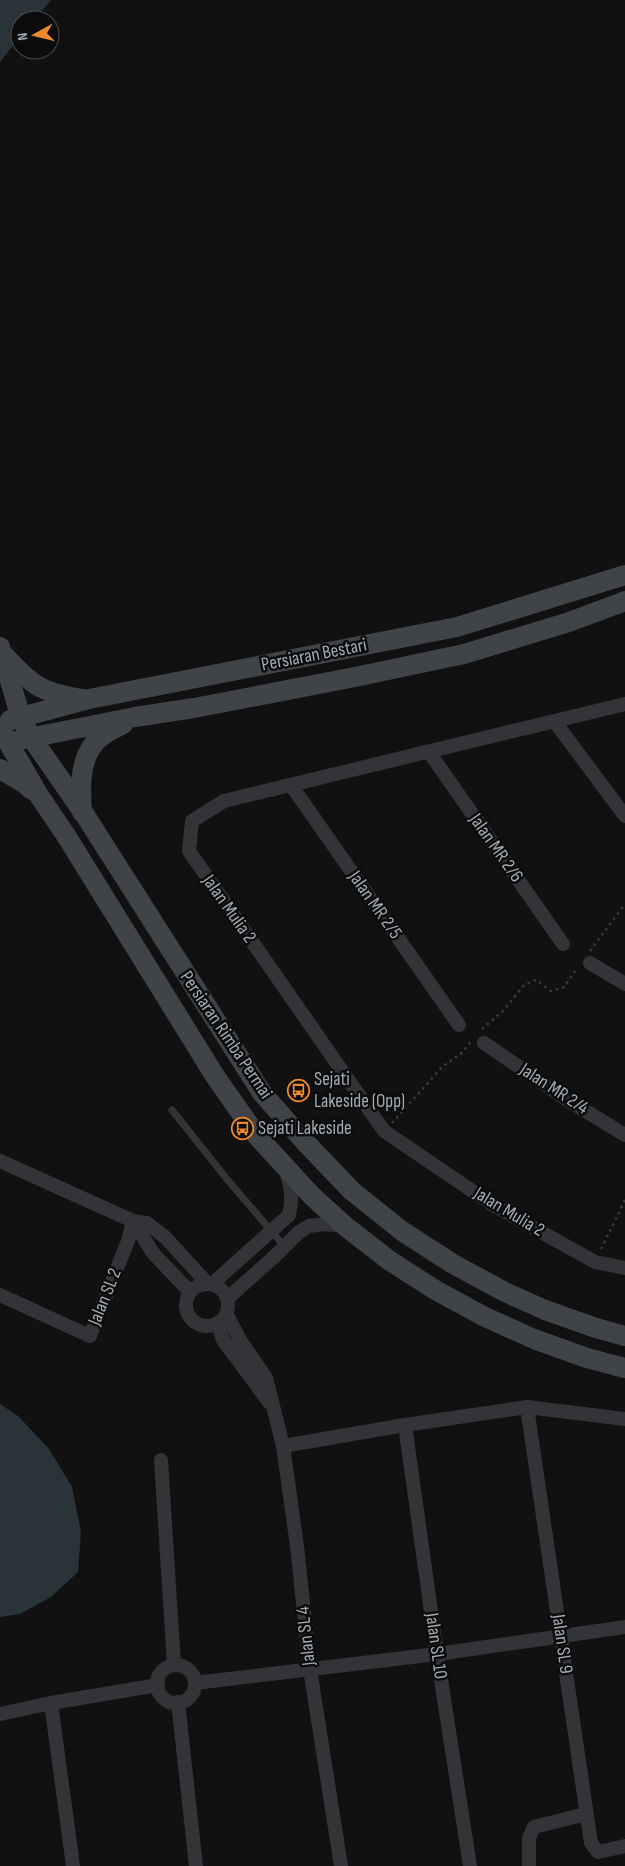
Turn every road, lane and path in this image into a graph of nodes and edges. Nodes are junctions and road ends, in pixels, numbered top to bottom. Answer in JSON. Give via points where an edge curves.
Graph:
{"nodes":[{"id":1,"x":625,"y":575,"type":"edge"},
{"id":2,"x":625,"y":601,"type":"edge"},
{"id":3,"x":1,"y":650,"type":"edge"},
{"id":4,"x":89,"y":700,"type":"junction"},
{"id":5,"x":625,"y":704,"type":"edge"},
{"id":6,"x":135,"y":717,"type":"junction"},
{"id":7,"x":21,"y":718,"type":"junction"},
{"id":8,"x":0,"y":722,"type":"edge"},
{"id":9,"x":555,"y":722,"type":"junction"},
{"id":10,"x":31,"y":737,"type":"junction"},
{"id":11,"x":3,"y":739,"type":"edge"},
{"id":12,"x":429,"y":752,"type":"junction"},
{"id":13,"x":0,"y":769,"type":"edge"},
{"id":14,"x":291,"y":785,"type":"junction"},
{"id":15,"x":38,"y":794,"type":"junction"},
{"id":16,"x":82,"y":812,"type":"junction"},
{"id":17,"x":625,"y":816,"type":"edge"},
{"id":18,"x":625,"y":904,"type":"edge"},
{"id":19,"x":563,"y":944,"type":"dead end"},
{"id":20,"x":587,"y":961,"type":"joint"},
{"id":21,"x":625,"y":984,"type":"edge"},
{"id":22,"x":458,"y":1025,"type":"dead end"},
{"id":23,"x":484,"y":1043,"type":"dead end"},
{"id":24,"x":172,"y":1110,"type":"dead end"},
{"id":25,"x":625,"y":1134,"type":"edge"},
{"id":26,"x":0,"y":1161,"type":"edge"},
{"id":27,"x":284,"y":1166,"type":"junction"},
{"id":28,"x":625,"y":1200,"type":"edge"},
{"id":29,"x":133,"y":1221,"type":"junction"},
{"id":30,"x":345,"y":1226,"type":"junction"},
{"id":31,"x":271,"y":1231,"type":"junction"},
{"id":32,"x":285,"y":1247,"type":"junction"},
{"id":33,"x":595,"y":1262,"type":"junction"},
{"id":34,"x":625,"y":1268,"type":"edge"},
{"id":35,"x":210,"y":1283,"type":"junction"},
{"id":36,"x":190,"y":1292,"type":"junction"},
{"id":37,"x":0,"y":1295,"type":"edge"},
{"id":38,"x":228,"y":1298,"type":"junction"},
{"id":39,"x":222,"y":1319,"type":"junction"},
{"id":40,"x":625,"y":1336,"type":"edge"},
{"id":41,"x":625,"y":1368,"type":"edge"},
{"id":42,"x":527,"y":1406,"type":"junction"},
{"id":43,"x":625,"y":1419,"type":"edge"},
{"id":44,"x":405,"y":1425,"type":"junction"},
{"id":45,"x":283,"y":1446,"type":"junction"},
{"id":46,"x":161,"y":1460,"type":"dead end"},
{"id":47,"x":625,"y":1627,"type":"edge"},
{"id":48,"x":560,"y":1635,"type":"junction"},
{"id":49,"x":437,"y":1654,"type":"junction"},
{"id":50,"x":174,"y":1665,"type":"junction"},
{"id":51,"x":310,"y":1669,"type":"junction"},
{"id":52,"x":195,"y":1683,"type":"junction"},
{"id":53,"x":158,"y":1685,"type":"junction"},
{"id":54,"x":178,"y":1702,"type":"junction"},
{"id":55,"x":51,"y":1703,"type":"junction"},
{"id":56,"x":0,"y":1714,"type":"edge"},
{"id":57,"x":586,"y":1814,"type":"junction"},
{"id":58,"x":625,"y":1846,"type":"edge"},
{"id":59,"x":73,"y":1866,"type":"edge"},
{"id":60,"x":196,"y":1866,"type":"edge"},
{"id":61,"x":341,"y":1866,"type":"edge"},
{"id":62,"x":470,"y":1866,"type":"edge"},
{"id":63,"x":529,"y":1866,"type":"edge"}],
"edges":[{"from":1,"to":4,"type":"main road","name":"Persiaran Bestari","via":[[457,626]]},
{"from":2,"to":6,"type":"main road","name":"Persiaran Bestari","via":[[464,654],[213,705]]},
{"from":3,"to":4,"type":"main road","via":[[21,674],[39,688],[57,695]]},
{"from":3,"to":7,"type":"main road","name":"Persiaran Rimba Permai"},
{"from":4,"to":7,"type":"main road","name":"Persiaran Bestari"},
{"from":5,"to":9,"type":"street","name":"Jalan Mulia 2"},
{"from":6,"to":10,"type":"main road","name":"Persiaran Bestari"},
{"from":6,"to":16,"type":"main road","via":[[93,745],[81,776]]},
{"from":7,"to":8,"type":"main road","name":"Persiaran Bestari"},
{"from":7,"to":10,"type":"main road","name":"Persiaran Rimba Permai"},
{"from":9,"to":12,"type":"street","name":"Jalan Mulia 2"},
{"from":9,"to":17,"type":"street"},
{"from":10,"to":11,"type":"main road","name":"Persiaran Bestari"},
{"from":10,"to":16,"type":"main road","name":"Persiaran Rimba Permai"},
{"from":11,"to":15,"type":"main road","name":"Persiaran Rimba Permai"},
{"from":12,"to":14,"type":"street","name":"Jalan Mulia 2"},
{"from":12,"to":19,"type":"street","name":"Jalan MR 2/6"},
{"from":13,"to":15,"type":"main road"},
{"from":14,"to":22,"type":"street","name":"Jalan MR 2/5"},
{"from":14,"to":33,"type":"street","name":"Jalan Mulia 2","via":[[224,801],[192,821],[189,851],[384,1131],[493,1205]]},
{"from":15,"to":27,"type":"main road","name":"Persiaran Rimba Permai","via":[[215,1076],[257,1136]]},
{"from":16,"to":40,"type":"main road","name":"Persiaran Rimba Permai","via":[[262,1093],[352,1191],[402,1231],[505,1292],[570,1319]]},
{"from":18,"to":20,"type":"path"},
{"from":20,"to":21,"type":"street"},
{"from":23,"to":25,"type":"street","name":"Jalan MR 2/4","via":[[566,1099]]},
{"from":24,"to":31,"type":"lane"},
{"from":26,"to":29,"type":"street"},
{"from":27,"to":30,"type":"main road","name":"Persiaran Rimba Permai"},
{"from":27,"to":31,"type":"street","via":[[292,1189],[292,1202],[289,1215]]},
{"from":28,"to":33,"type":"path"},
{"from":29,"to":35,"type":"street","via":[[147,1223],[165,1237]]},
{"from":29,"to":36,"type":"street","via":[[153,1252]]},
{"from":29,"to":37,"type":"street","name":"Jalan SL 2","via":[[90,1336]]},
{"from":30,"to":32,"type":"street","via":[[309,1226]]},
{"from":30,"to":41,"type":"main road","name":"Persiaran Rimba Permai","via":[[390,1261],[485,1317],[534,1340]]},
{"from":31,"to":32,"type":"lane"},
{"from":31,"to":35,"type":"street"},
{"from":32,"to":38,"type":"street"},
{"from":33,"to":34,"type":"street","name":"Jalan Mulia 2"},
{"from":35,"to":36,"type":"street","via":[[197,1286]]},
{"from":35,"to":38,"type":"street","via":[[222,1289]]},
{"from":36,"to":39,"type":"street","via":[[186,1303],[191,1319],[201,1326],[212,1326]]},
{"from":38,"to":39,"type":"street","via":[[228,1309]]},
{"from":39,"to":45,"type":"street","name":"Jalan SL 4","via":[[223,1340],[272,1406]]},
{"from":42,"to":43,"type":"street"},
{"from":42,"to":44,"type":"street"},
{"from":42,"to":48,"type":"street","name":"Jalan SL 9"},
{"from":44,"to":45,"type":"street"},
{"from":44,"to":49,"type":"street","name":"Jalan SL 10"},
{"from":45,"to":51,"type":"street","name":"Jalan SL 4"},
{"from":46,"to":50,"type":"street"},
{"from":47,"to":48,"type":"street"},
{"from":48,"to":49,"type":"street"},
{"from":48,"to":57,"type":"street","name":"Jalan SL 9"},
{"from":49,"to":51,"type":"street"},
{"from":49,"to":62,"type":"street","name":"Jalan SL 10"},
{"from":50,"to":52,"type":"street","via":[[186,1667]]},
{"from":50,"to":53,"type":"street","via":[[160,1674]]},
{"from":51,"to":52,"type":"street"},
{"from":51,"to":61,"type":"street","name":"Jalan SL 4"},
{"from":52,"to":54,"type":"street","via":[[192,1694]]},
{"from":53,"to":54,"type":"street","via":[[162,1696]]},
{"from":53,"to":55,"type":"street"},
{"from":54,"to":60,"type":"street"},
{"from":55,"to":56,"type":"street"},
{"from":55,"to":59,"type":"street"},
{"from":57,"to":58,"type":"street","name":"Jalan SL 9","via":[[591,1843],[598,1852]]},
{"from":57,"to":63,"type":"street","via":[[534,1827],[528,1838]]}]}
